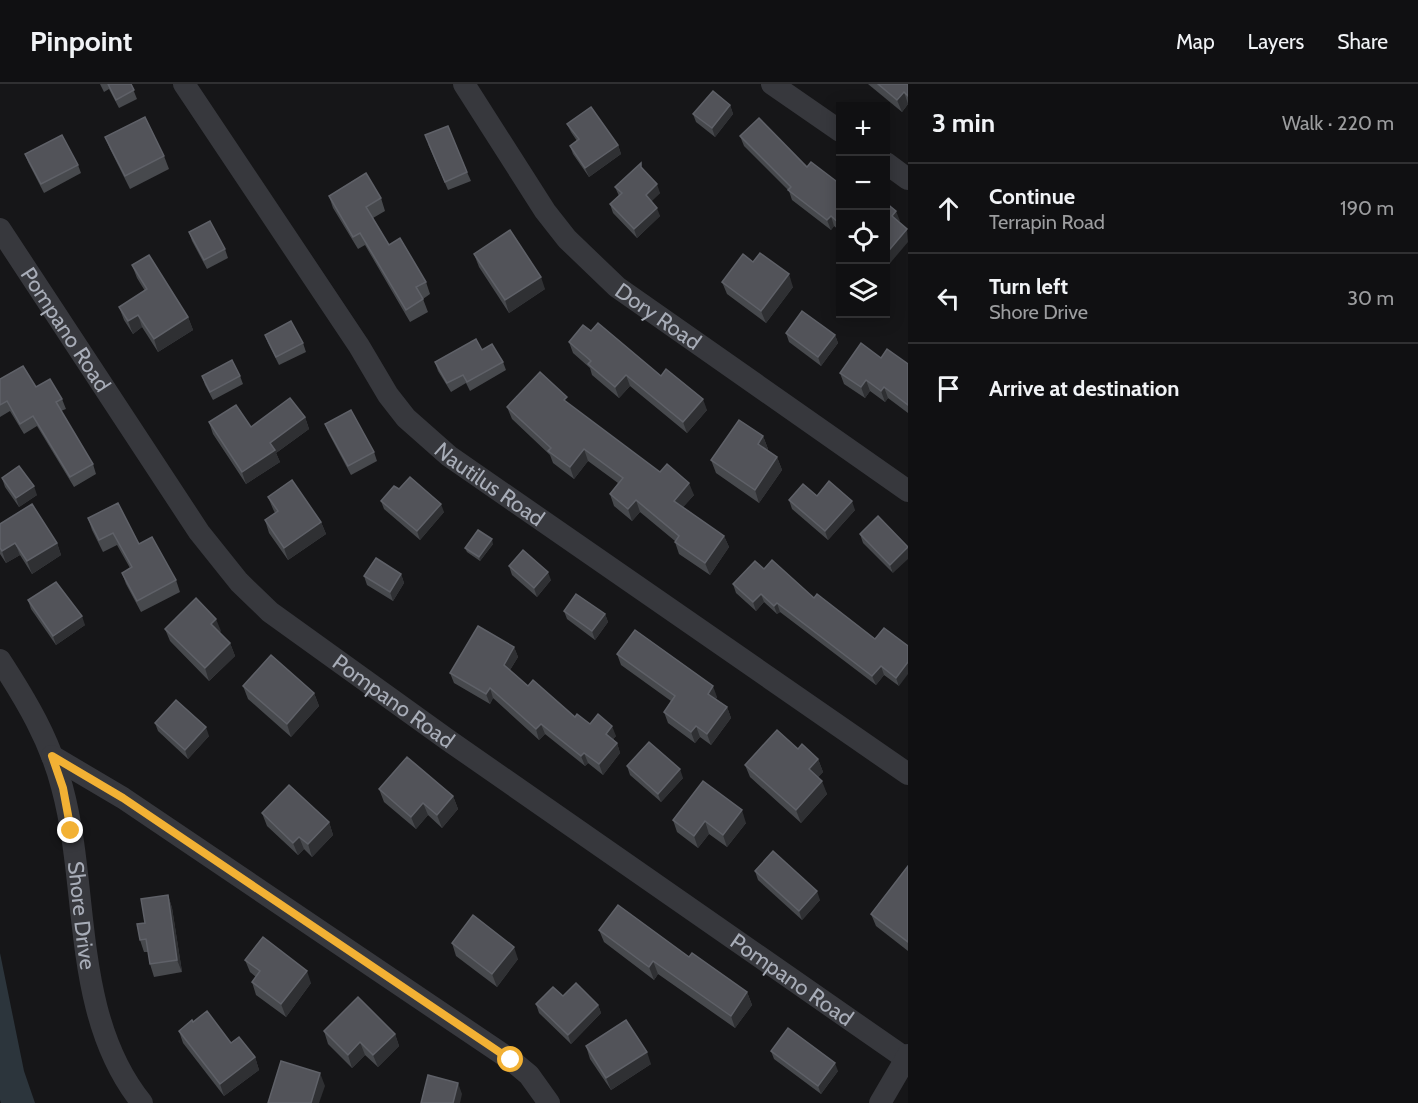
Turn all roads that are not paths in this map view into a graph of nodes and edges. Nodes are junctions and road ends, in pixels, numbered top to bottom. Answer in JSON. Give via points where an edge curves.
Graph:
{"nodes":[{"id":1,"x":184,"y":84,"type":"edge"},
{"id":2,"x":464,"y":84,"type":"edge"},
{"id":3,"x":772,"y":84,"type":"edge"},
{"id":4,"x":836,"y":129,"type":"edge"},
{"id":5,"x":890,"y":166,"type":"edge"},
{"id":6,"x":908,"y":179,"type":"edge"},
{"id":7,"x":0,"y":229,"type":"edge"},
{"id":8,"x":908,"y":491,"type":"edge"},
{"id":9,"x":0,"y":660,"type":"edge"},
{"id":10,"x":52,"y":756,"type":"junction"},
{"id":11,"x":908,"y":774,"type":"edge"},
{"id":12,"x":907,"y":1058,"type":"edge"},
{"id":13,"x":142,"y":1103,"type":"edge"},
{"id":14,"x":549,"y":1103,"type":"edge"},
{"id":15,"x":880,"y":1103,"type":"edge"}],
"edges":[{"from":1,"to":11,"type":"street","name":"Nautilus Road","via":[[388,395],[427,438]]},
{"from":2,"to":8,"type":"street","name":"Dory Road","via":[[545,211],[591,264],[627,294]]},
{"from":3,"to":4,"type":"street"},
{"from":5,"to":6,"type":"street"},
{"from":7,"to":12,"type":"street","name":"Pompano Road","via":[[199,532],[239,582],[270,612]]},
{"from":9,"to":10,"type":"street","name":"Shore Drive","via":[[37,721]]},
{"from":10,"to":13,"type":"street","name":"Shore Drive","via":[[71,831],[98,1015],[121,1071]]},
{"from":10,"to":14,"type":"street","via":[[123,798],[511,1060],[529,1075]]},
{"from":12,"to":15,"type":"street"}]}
